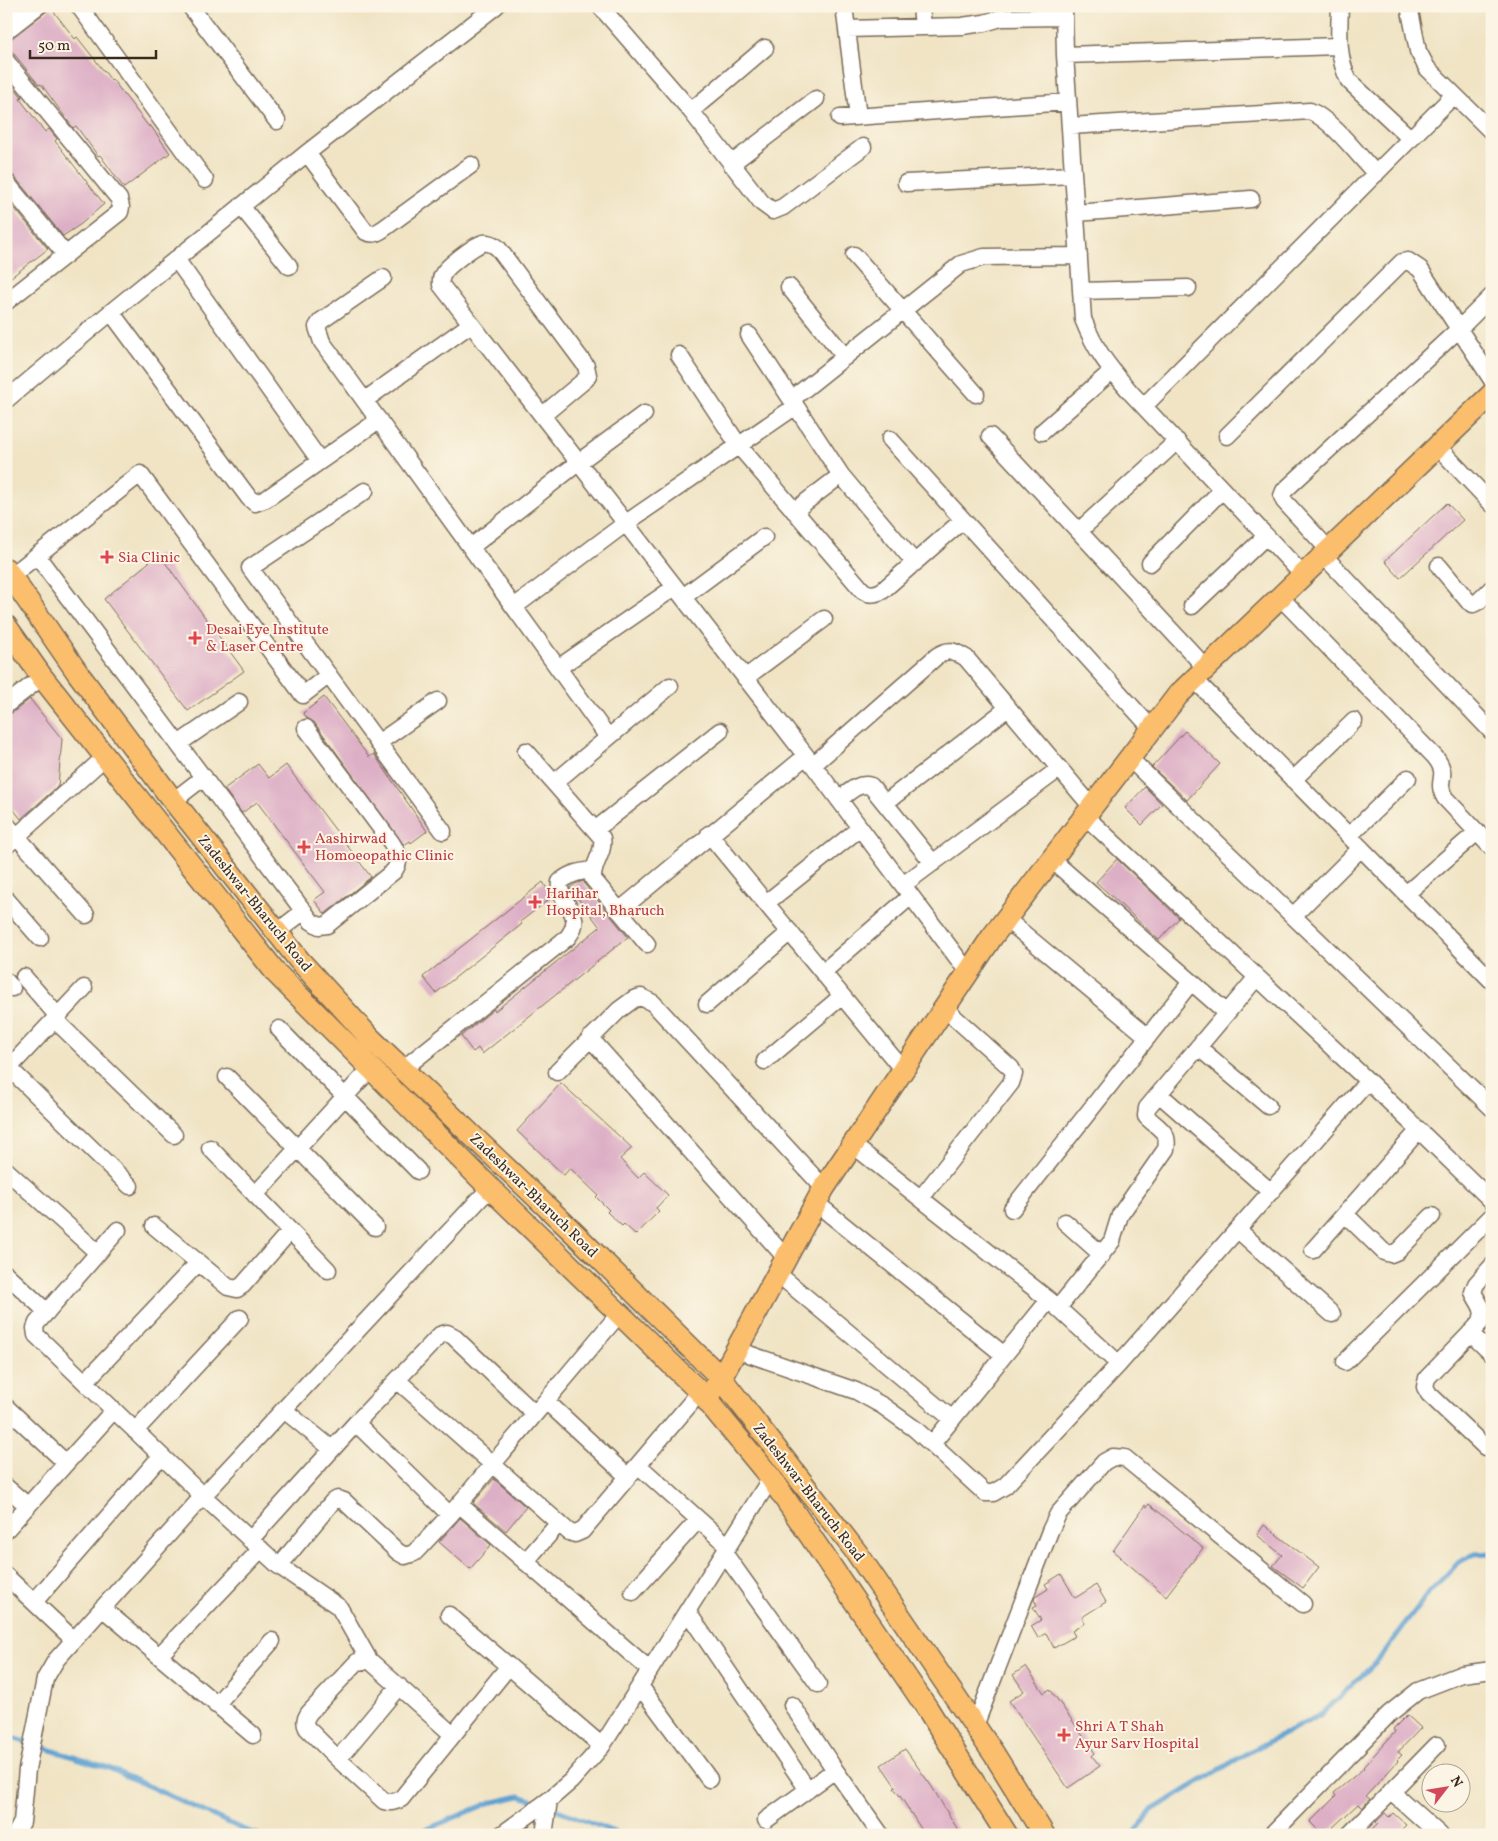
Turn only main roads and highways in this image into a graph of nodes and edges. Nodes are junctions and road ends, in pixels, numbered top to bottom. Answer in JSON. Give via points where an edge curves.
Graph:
{"nodes":[{"id":1,"x":1492,"y":394,"type":"edge"},
{"id":2,"x":9,"y":573,"type":"edge"},
{"id":3,"x":7,"y":629,"type":"edge"},
{"id":4,"x":721,"y":1378,"type":"junction"},
{"id":5,"x":703,"y":1396,"type":"junction"},
{"id":6,"x":1007,"y":1835,"type":"edge"},
{"id":7,"x":1044,"y":1835,"type":"edge"}],
"edges":[{"from":1,"to":4,"type":"main road","via":[[1178,694],[968,972],[820,1195]]},
{"from":2,"to":4,"type":"main road","name":"Zadeshwar-Bharuch Road","via":[[77,672],[173,801],[299,960],[371,1038]]},
{"from":3,"to":5,"type":"main road","name":"Zadeshwar-Bharuch Road","via":[[104,758],[276,974]]},
{"from":4,"to":5,"type":"main road"},
{"from":4,"to":7,"type":"main road","name":"Zadeshwar-Bharuch Road","via":[[857,1553]]},
{"from":5,"to":6,"type":"main road","name":"Zadeshwar-Bharuch Road","via":[[771,1478],[927,1708]]}]}
